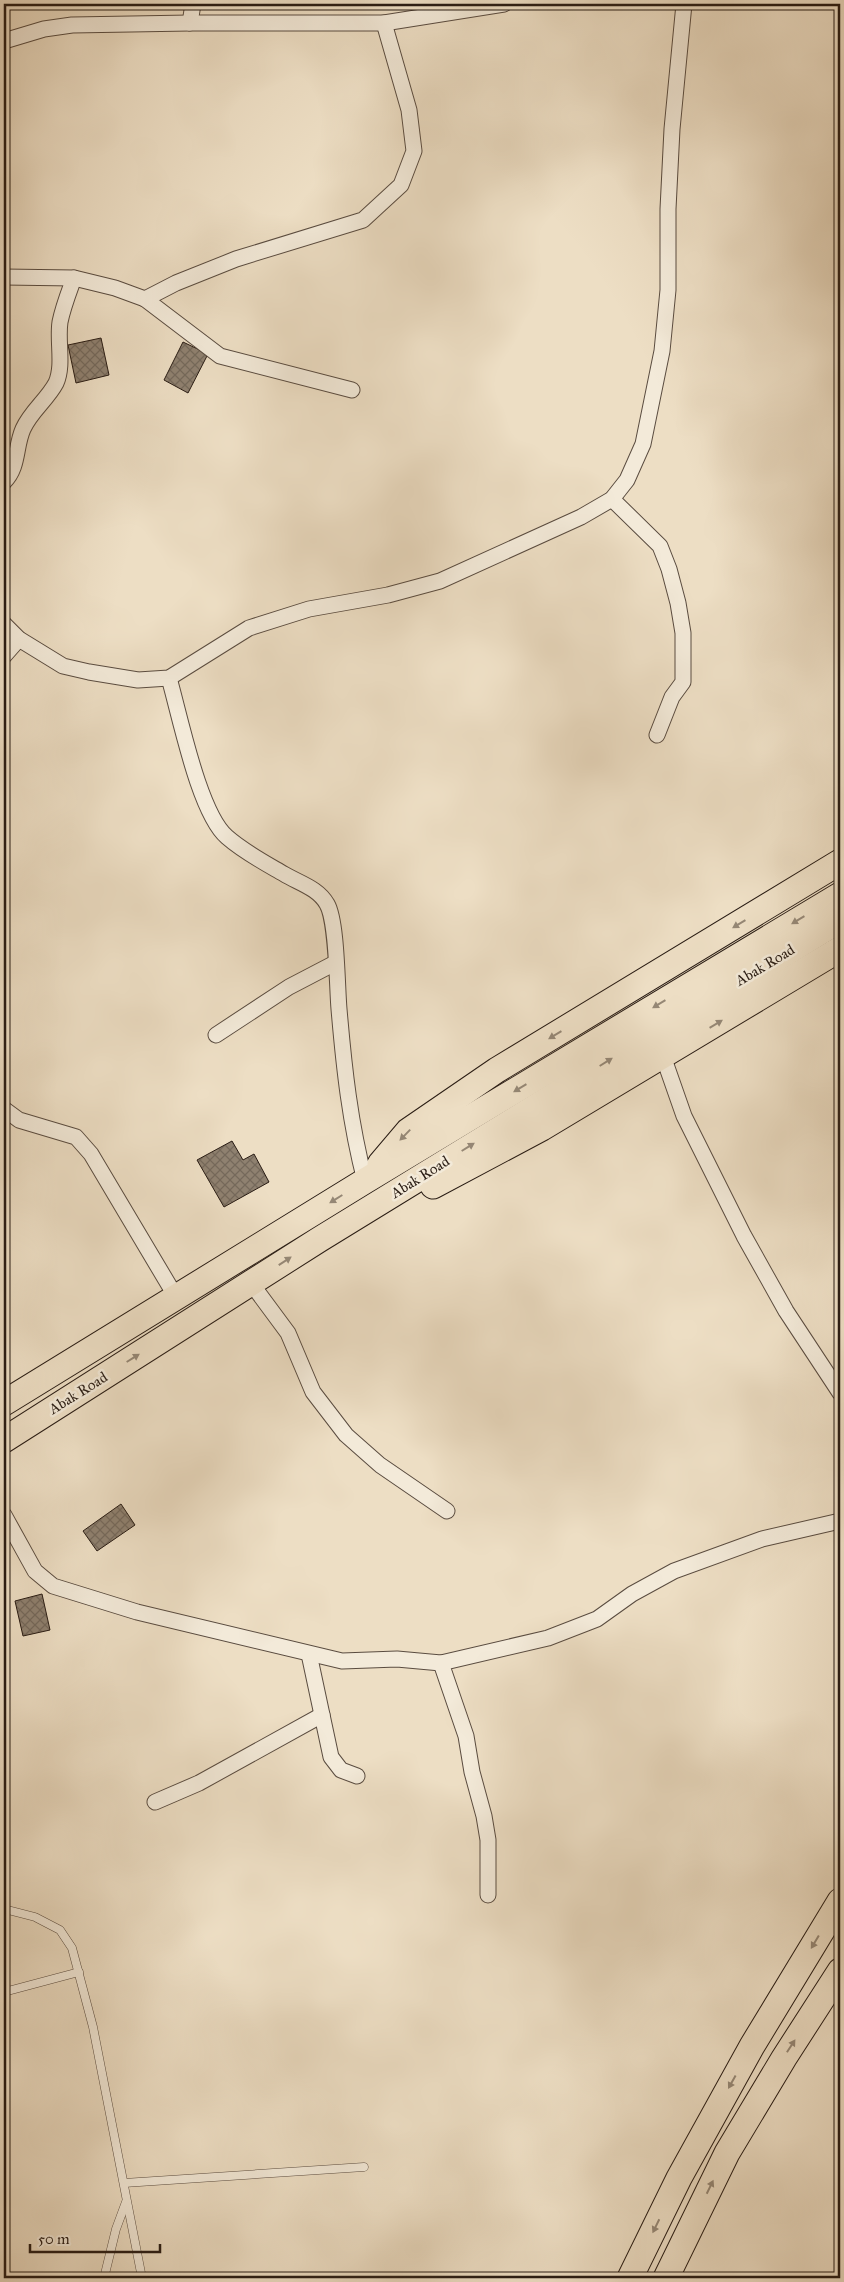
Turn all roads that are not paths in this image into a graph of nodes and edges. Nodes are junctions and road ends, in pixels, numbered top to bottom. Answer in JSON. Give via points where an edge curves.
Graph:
{"nodes":[{"id":1,"x":193,"y":4,"type":"edge"},
{"id":2,"x":504,"y":4,"type":"edge"},
{"id":3,"x":684,"y":4,"type":"edge"},
{"id":4,"x":190,"y":22,"type":"junction"},
{"id":5,"x":384,"y":23,"type":"junction"},
{"id":6,"x":4,"y":41,"type":"edge"},
{"id":7,"x":4,"y":277,"type":"edge"},
{"id":8,"x":74,"y":278,"type":"junction"},
{"id":9,"x":145,"y":299,"type":"junction"},
{"id":10,"x":352,"y":390,"type":"dead end"},
{"id":11,"x":4,"y":482,"type":"edge"},
{"id":12,"x":612,"y":500,"type":"junction"},
{"id":13,"x":4,"y":624,"type":"edge"},
{"id":14,"x":19,"y":639,"type":"junction"},
{"id":15,"x":4,"y":656,"type":"edge"},
{"id":16,"x":169,"y":678,"type":"junction"},
{"id":17,"x":657,"y":735,"type":"dead end"},
{"id":18,"x":840,"y":862,"type":"edge"},
{"id":19,"x":840,"y":895,"type":"edge"},
{"id":20,"x":840,"y":920,"type":"edge"},
{"id":21,"x":840,"y":948,"type":"edge"},
{"id":22,"x":335,"y":963,"type":"junction"},
{"id":23,"x":216,"y":1035,"type":"dead end"},
{"id":24,"x":663,"y":1056,"type":"junction"},
{"id":25,"x":4,"y":1109,"type":"edge"},
{"id":26,"x":365,"y":1181,"type":"junction"},
{"id":27,"x":320,"y":1239,"type":"junction"},
{"id":28,"x":251,"y":1283,"type":"junction"},
{"id":29,"x":176,"y":1297,"type":"junction"},
{"id":30,"x":840,"y":1394,"type":"edge"},
{"id":31,"x":4,"y":1403,"type":"edge"},
{"id":32,"x":4,"y":1440,"type":"edge"},
{"id":33,"x":447,"y":1512,"type":"dead end"},
{"id":34,"x":4,"y":1515,"type":"edge"},
{"id":35,"x":840,"y":1521,"type":"edge"},
{"id":36,"x":309,"y":1654,"type":"junction"},
{"id":37,"x":441,"y":1663,"type":"junction"},
{"id":38,"x":322,"y":1715,"type":"junction"},
{"id":39,"x":356,"y":1776,"type":"dead end"},
{"id":40,"x":155,"y":1802,"type":"dead end"},
{"id":41,"x":488,"y":1894,"type":"dead end"},
{"id":42,"x":840,"y":1901,"type":"edge"},
{"id":43,"x":4,"y":1909,"type":"edge"},
{"id":44,"x":840,"y":1971,"type":"edge"},
{"id":45,"x":79,"y":1972,"type":"junction"},
{"id":46,"x":4,"y":1992,"type":"edge"},
{"id":47,"x":364,"y":2167,"type":"dead end"},
{"id":48,"x":124,"y":2183,"type":"junction"},
{"id":49,"x":127,"y":2200,"type":"junction"},
{"id":50,"x":104,"y":2278,"type":"edge"},
{"id":51,"x":142,"y":2278,"type":"edge"},
{"id":52,"x":630,"y":2278,"type":"edge"},
{"id":53,"x":666,"y":2278,"type":"edge"}],
"edges":[{"from":1,"to":4,"type":"street"},
{"from":2,"to":5,"type":"street"},
{"from":3,"to":12,"type":"street","via":[[672,128],[668,290],[662,351],[643,444],[627,480]]},
{"from":4,"to":5,"type":"street"},
{"from":4,"to":6,"type":"street","via":[[72,25],[44,29]]},
{"from":5,"to":9,"type":"street","via":[[409,110],[414,151],[401,186],[363,220],[236,258]]},
{"from":7,"to":8,"type":"street"},
{"from":8,"to":9,"type":"street"},
{"from":8,"to":11,"type":"street","via":[[60,321],[60,364],[56,382],[32,412],[22,431],[18,458]]},
{"from":9,"to":10,"type":"street","via":[[220,356]]},
{"from":12,"to":16,"type":"street","via":[[581,518],[440,581],[388,595],[309,609],[249,628]]},
{"from":12,"to":17,"type":"street","via":[[660,546],[678,603],[682,682],[672,697]]},
{"from":13,"to":14,"type":"street"},
{"from":14,"to":15,"type":"street"},
{"from":14,"to":16,"type":"street","via":[[63,666],[138,680]]},
{"from":16,"to":22,"type":"street","via":[[202,794],[213,819],[226,836],[314,890],[328,904],[334,932]]},
{"from":18,"to":26,"type":"highway","one_way":true,"via":[[497,1070],[408,1131]]},
{"from":19,"to":26,"type":"highway","name":"Abak Road","one_way":true},
{"from":27,"to":20,"type":"highway","name":"Abak Road","one_way":true},
{"from":24,"to":21,"type":"highway","one_way":true},
{"from":22,"to":23,"type":"street","via":[[289,987]]},
{"from":22,"to":26,"type":"street","via":[[351,1123]]},
{"from":24,"to":27,"type":"highway","via":[[441,1183]]},
{"from":24,"to":30,"type":"street","via":[[684,1116],[744,1236],[786,1311]]},
{"from":25,"to":29,"type":"street","via":[[19,1120],[76,1137],[91,1154]]},
{"from":26,"to":29,"type":"highway","name":"Abak Road","one_way":true},
{"from":28,"to":27,"type":"highway","name":"Abak Road","one_way":true},
{"from":32,"to":28,"type":"highway","name":"Abak Road","one_way":true},
{"from":28,"to":33,"type":"street","via":[[288,1333],[313,1392],[346,1435],[380,1465]]},
{"from":29,"to":31,"type":"highway","name":"Abak Road"},
{"from":34,"to":36,"type":"street","via":[[35,1571],[53,1586],[137,1612]]},
{"from":35,"to":37,"type":"street","via":[[762,1540],[674,1571],[632,1594],[597,1619],[548,1638]]},
{"from":36,"to":37,"type":"street","via":[[342,1661],[397,1659]]},
{"from":36,"to":38,"type":"street"},
{"from":37,"to":41,"type":"street","via":[[466,1736],[484,1816],[488,1840]]},
{"from":38,"to":39,"type":"street","via":[[331,1757],[340,1770]]},
{"from":38,"to":40,"type":"street","via":[[199,1783]]},
{"from":42,"to":52,"type":"highway","one_way":true,"via":[[752,2046],[679,2178]]},
{"from":43,"to":45,"type":"lane","via":[[60,1930],[72,1948]]},
{"from":53,"to":44,"type":"highway","one_way":true,"via":[[727,2153]]},
{"from":45,"to":46,"type":"lane"},
{"from":45,"to":48,"type":"lane"},
{"from":47,"to":48,"type":"lane"},
{"from":48,"to":49,"type":"lane"},
{"from":49,"to":50,"type":"lane"},
{"from":49,"to":51,"type":"lane"}]}
